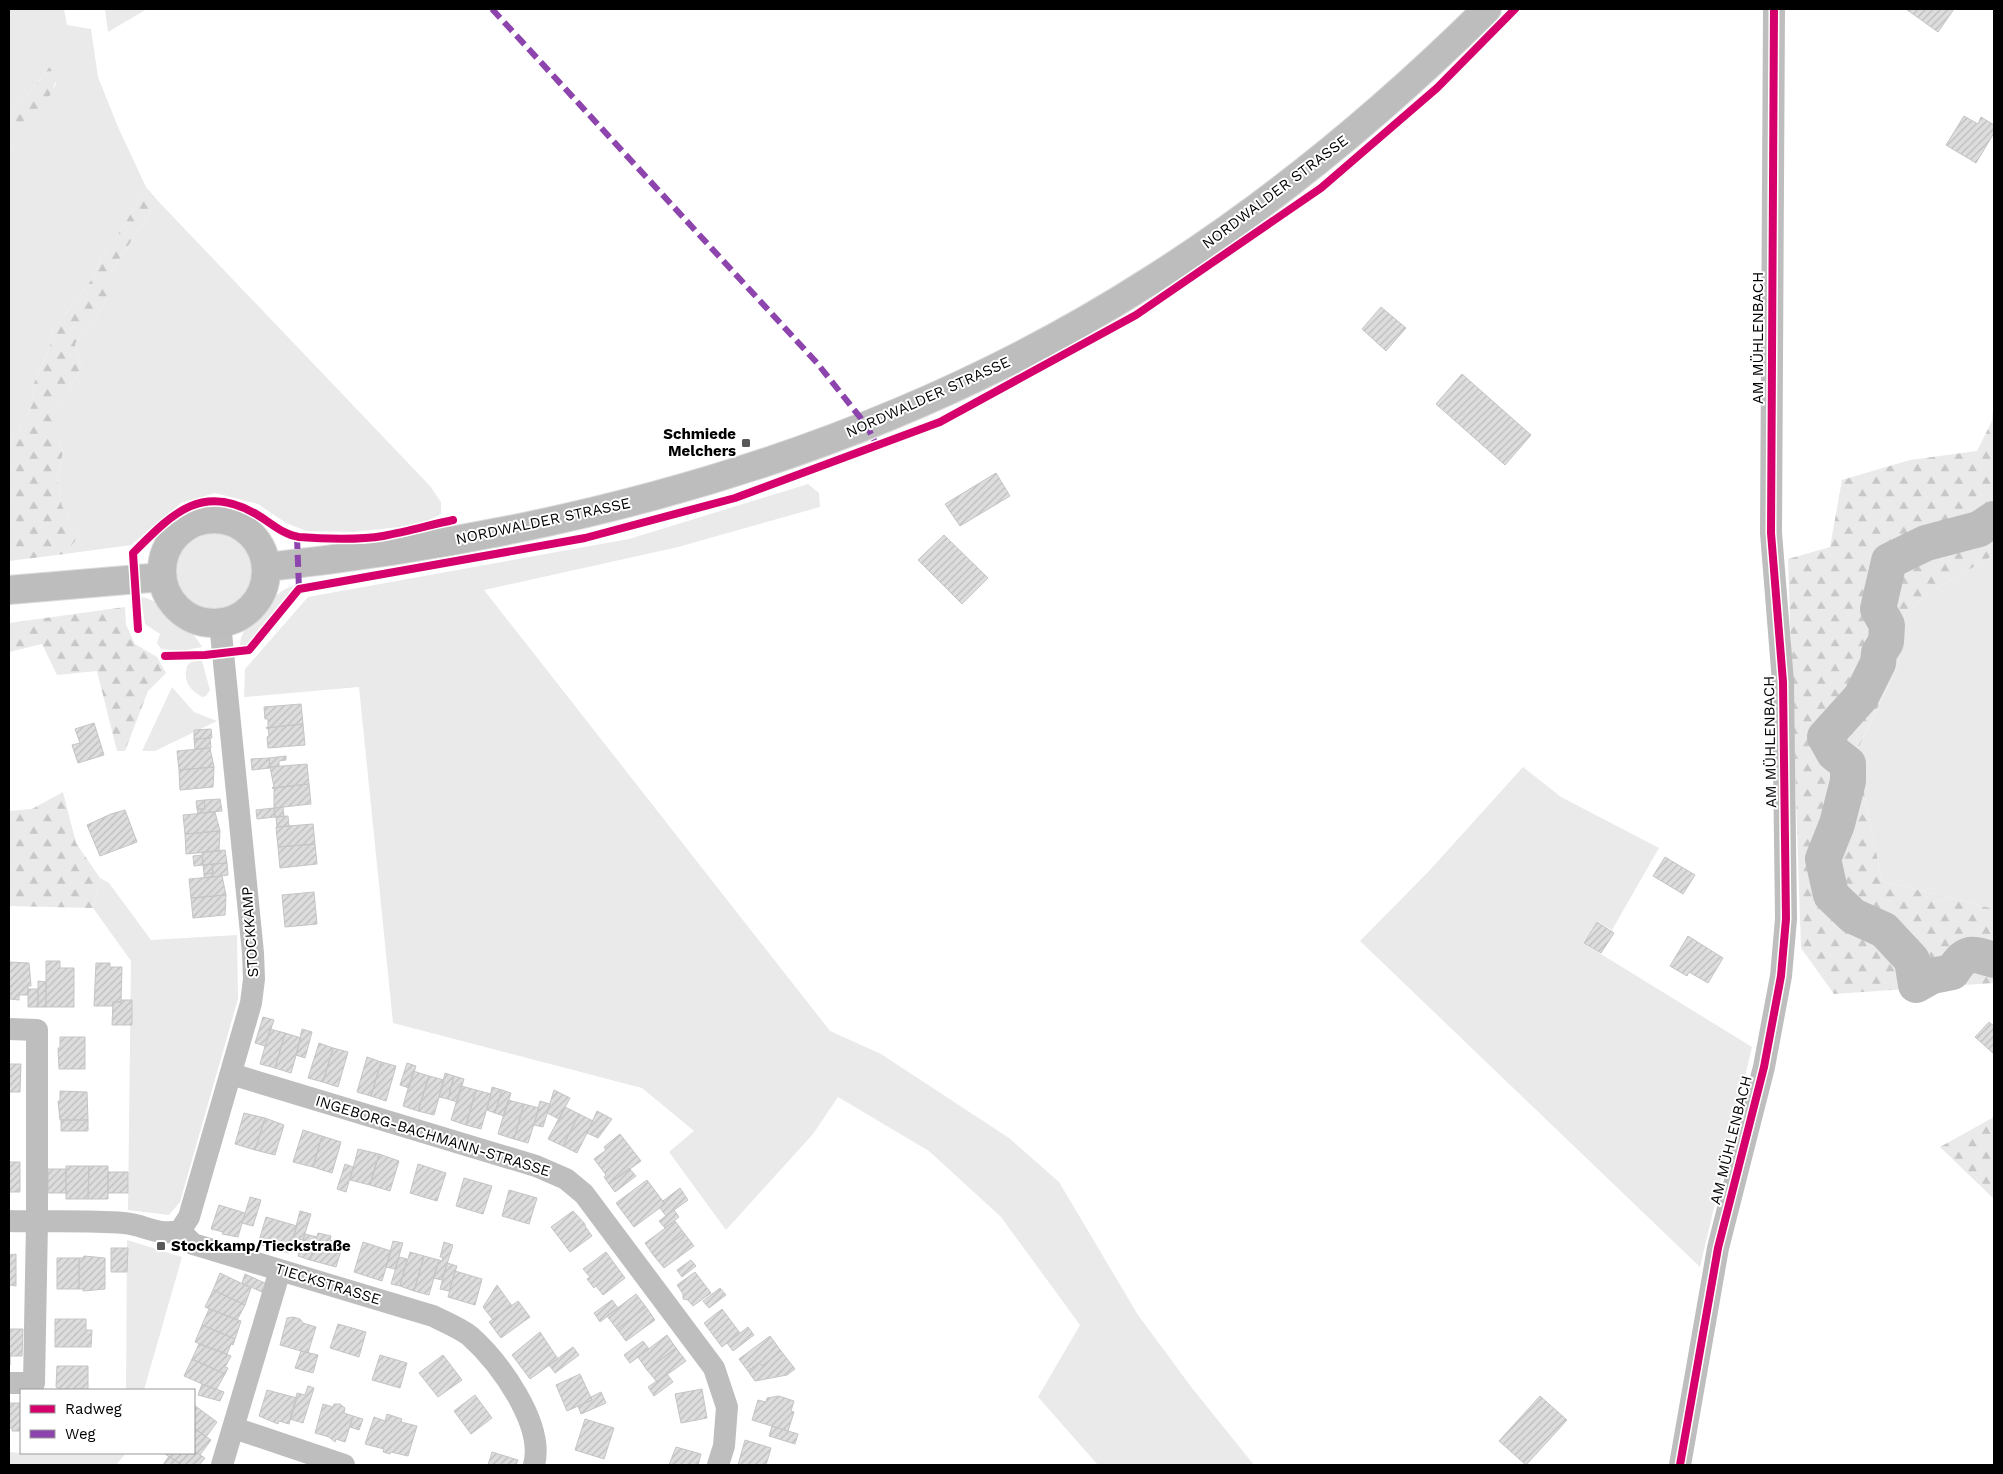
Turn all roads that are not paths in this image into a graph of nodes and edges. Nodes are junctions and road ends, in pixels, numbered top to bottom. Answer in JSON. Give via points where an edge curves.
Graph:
{"nodes":[{"id":1,"x":1487,"y":9,"type":"edge"},
{"id":2,"x":1774,"y":9,"type":"edge"},
{"id":3,"x":267,"y":567,"type":"junction"},
{"id":4,"x":162,"y":577,"type":"junction"},
{"id":5,"x":9,"y":590,"type":"edge"},
{"id":6,"x":220,"y":623,"type":"junction"},
{"id":7,"x":9,"y":1029,"type":"edge"},
{"id":8,"x":231,"y":1074,"type":"junction"},
{"id":9,"x":9,"y":1221,"type":"edge"},
{"id":10,"x":37,"y":1222,"type":"junction"},
{"id":11,"x":180,"y":1231,"type":"junction"},
{"id":12,"x":280,"y":1270,"type":"junction"},
{"id":13,"x":9,"y":1383,"type":"edge"},
{"id":14,"x":234,"y":1428,"type":"junction"},
{"id":15,"x":222,"y":1465,"type":"edge"},
{"id":16,"x":344,"y":1465,"type":"edge"},
{"id":17,"x":534,"y":1465,"type":"edge"},
{"id":18,"x":718,"y":1465,"type":"edge"},
{"id":19,"x":1680,"y":1465,"type":"edge"}],
"edges":[{"from":1,"to":3,"type":"main road","name":"NORDWALDER STRASSE","via":[[1349,137],[1235,224],[1118,301],[963,383],[830,440],[673,491],[563,518],[432,544]]},
{"from":2,"to":19,"type":"street","name":"AM MÜHLENBACH","via":[[1772,533],[1783,682],[1786,919],[1781,976],[1765,1058],[1718,1248]]},
{"from":3,"to":4,"type":"main road","via":[[263,551],[248,531],[226,520],[210,519],[194,523],[169,544],[163,560]]},
{"from":3,"to":6,"type":"main road","via":[[266,583],[249,610]]},
{"from":4,"to":5,"type":"main road"},
{"from":4,"to":6,"type":"main road","via":[[166,592],[188,616]]},
{"from":6,"to":8,"type":"street","name":"STOCKKAMP","via":[[254,979],[251,1003]]},
{"from":7,"to":10,"type":"street","via":[[36,1030]]},
{"from":8,"to":11,"type":"street","name":"STOCKKAMP","via":[[189,1217]]},
{"from":8,"to":18,"type":"street","name":"INGEBORG-BACHMANN-STRASSE","via":[[536,1166],[566,1179],[584,1194],[714,1368],[727,1407],[724,1446]]},
{"from":9,"to":10,"type":"street"},
{"from":10,"to":11,"type":"street","via":[[107,1222],[166,1234]]},
{"from":10,"to":13,"type":"street","via":[[34,1383]]},
{"from":11,"to":12,"type":"street","name":"TIECKSTRASSE","via":[[193,1244]]},
{"from":12,"to":14,"type":"street"},
{"from":12,"to":17,"type":"street","name":"TIECKSTRASSE","via":[[433,1316],[469,1335],[518,1396],[533,1428]]},
{"from":14,"to":15,"type":"street"},
{"from":14,"to":16,"type":"street"}]}
